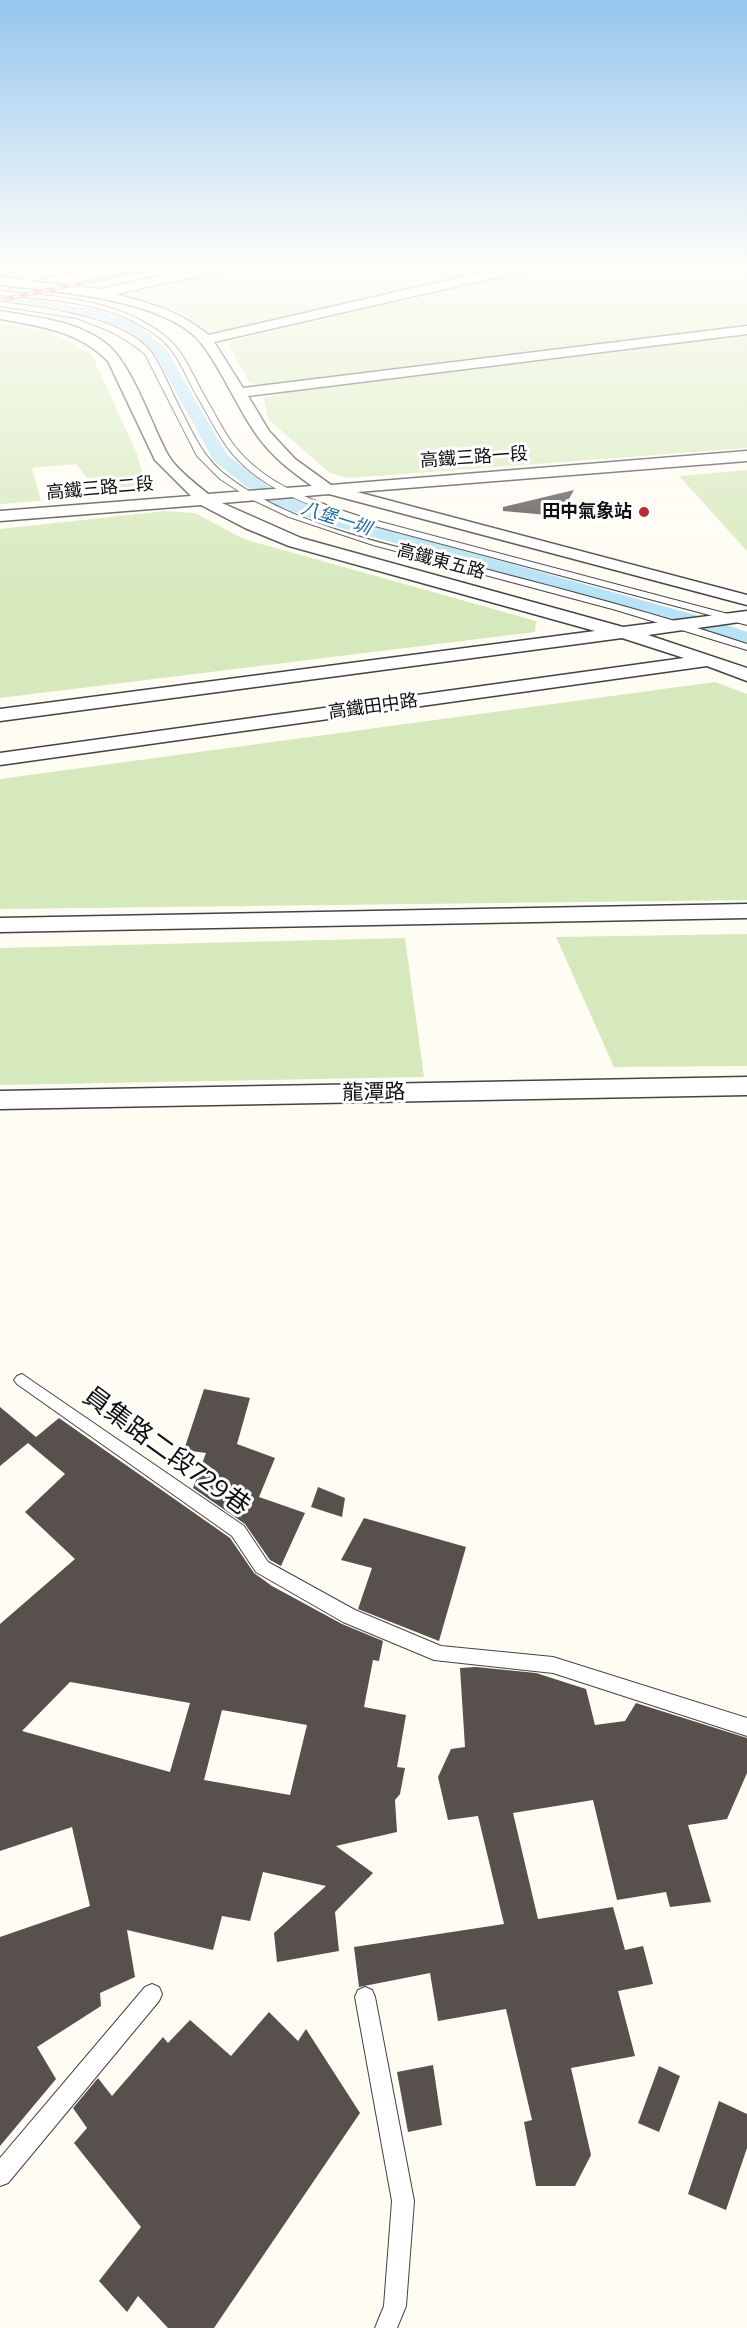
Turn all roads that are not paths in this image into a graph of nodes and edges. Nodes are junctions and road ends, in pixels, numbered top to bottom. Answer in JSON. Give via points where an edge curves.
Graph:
{"nodes":[{"id":1,"x":122,"y":374,"type":"edge"},
{"id":2,"x":159,"y":374,"type":"edge"},
{"id":3,"x":186,"y":374,"type":"edge"},
{"id":4,"x":226,"y":374,"type":"edge"},
{"id":5,"x":394,"y":374,"type":"edge"},
{"id":6,"x":238,"y":393,"type":"junction"},
{"id":7,"x":747,"y":456,"type":"edge"},
{"id":8,"x":327,"y":489,"type":"junction"},
{"id":9,"x":288,"y":491,"type":"junction"},
{"id":10,"x":249,"y":496,"type":"junction"},
{"id":11,"x":204,"y":500,"type":"junction"},
{"id":12,"x":0,"y":516,"type":"edge"},
{"id":13,"x":747,"y":600,"type":"edge"},
{"id":14,"x":743,"y":619,"type":"edge"},
{"id":15,"x":682,"y":624,"type":"junction"},
{"id":16,"x":621,"y":632,"type":"junction"},
{"id":17,"x":747,"y":647,"type":"edge"},
{"id":18,"x":747,"y":657,"type":"edge"},
{"id":19,"x":710,"y":660,"type":"junction"},
{"id":20,"x":747,"y":675,"type":"edge"},
{"id":21,"x":0,"y":715,"type":"edge"},
{"id":22,"x":0,"y":759,"type":"edge"},
{"id":23,"x":747,"y":912,"type":"edge"},
{"id":24,"x":0,"y":925,"type":"edge"},
{"id":25,"x":747,"y":1086,"type":"edge"},
{"id":26,"x":0,"y":1100,"type":"edge"},
{"id":27,"x":22,"y":1380,"type":"dead end"},
{"id":28,"x":747,"y":1727,"type":"edge"},
{"id":29,"x":152,"y":1994,"type":"dead end"},
{"id":30,"x":365,"y":1997,"type":"dead end"},
{"id":31,"x":0,"y":2175,"type":"edge"},
{"id":32,"x":386,"y":2328,"type":"edge"}],
"edges":[{"from":1,"to":11,"type":"street","name":"高鐵東五路","via":[[163,460]]},
{"from":2,"to":10,"type":"lane","via":[[208,465]]},
{"from":3,"to":9,"type":"lane","via":[[231,447],[250,467]]},
{"from":4,"to":6,"type":"street"},
{"from":5,"to":6,"type":"street"},
{"from":6,"to":8,"type":"street","via":[[263,433],[289,462]]},
{"from":7,"to":8,"type":"street","name":"高鐵三路一段"},
{"from":8,"to":9,"type":"street","name":"高鐵三路一段"},
{"from":8,"to":13,"type":"street"},
{"from":9,"to":10,"type":"street","name":"高鐵三路一段"},
{"from":9,"to":14,"type":"lane","via":[[359,519]]},
{"from":10,"to":11,"type":"street","name":"高鐵三路一段"},
{"from":10,"to":15,"type":"lane","via":[[312,523]]},
{"from":11,"to":12,"type":"street","name":"高鐵三路二段"},
{"from":11,"to":16,"type":"street","name":"高鐵東五路","via":[[295,542]]},
{"from":14,"to":15,"type":"street","name":"高鐵田中路"},
{"from":15,"to":16,"type":"street","name":"高鐵田中路"},
{"from":15,"to":17,"type":"lane"},
{"from":16,"to":19,"type":"street","name":"高鐵東五路"},
{"from":16,"to":21,"type":"street","name":"高鐵田中路"},
{"from":18,"to":19,"type":"street","name":"高鐵田中路"},
{"from":19,"to":20,"type":"street","name":"高鐵東五路"},
{"from":19,"to":22,"type":"street","name":"高鐵田中路"},
{"from":23,"to":24,"type":"street"},
{"from":25,"to":26,"type":"street","name":"龍潭路"},
{"from":27,"to":28,"type":"lane","name":"員集路二段729巷","via":[[238,1531],[262,1567],[349,1616],[440,1654],[553,1665]]},
{"from":29,"to":31,"type":"lane"},
{"from":30,"to":32,"type":"lane","via":[[403,2201],[395,2306]]}]}
